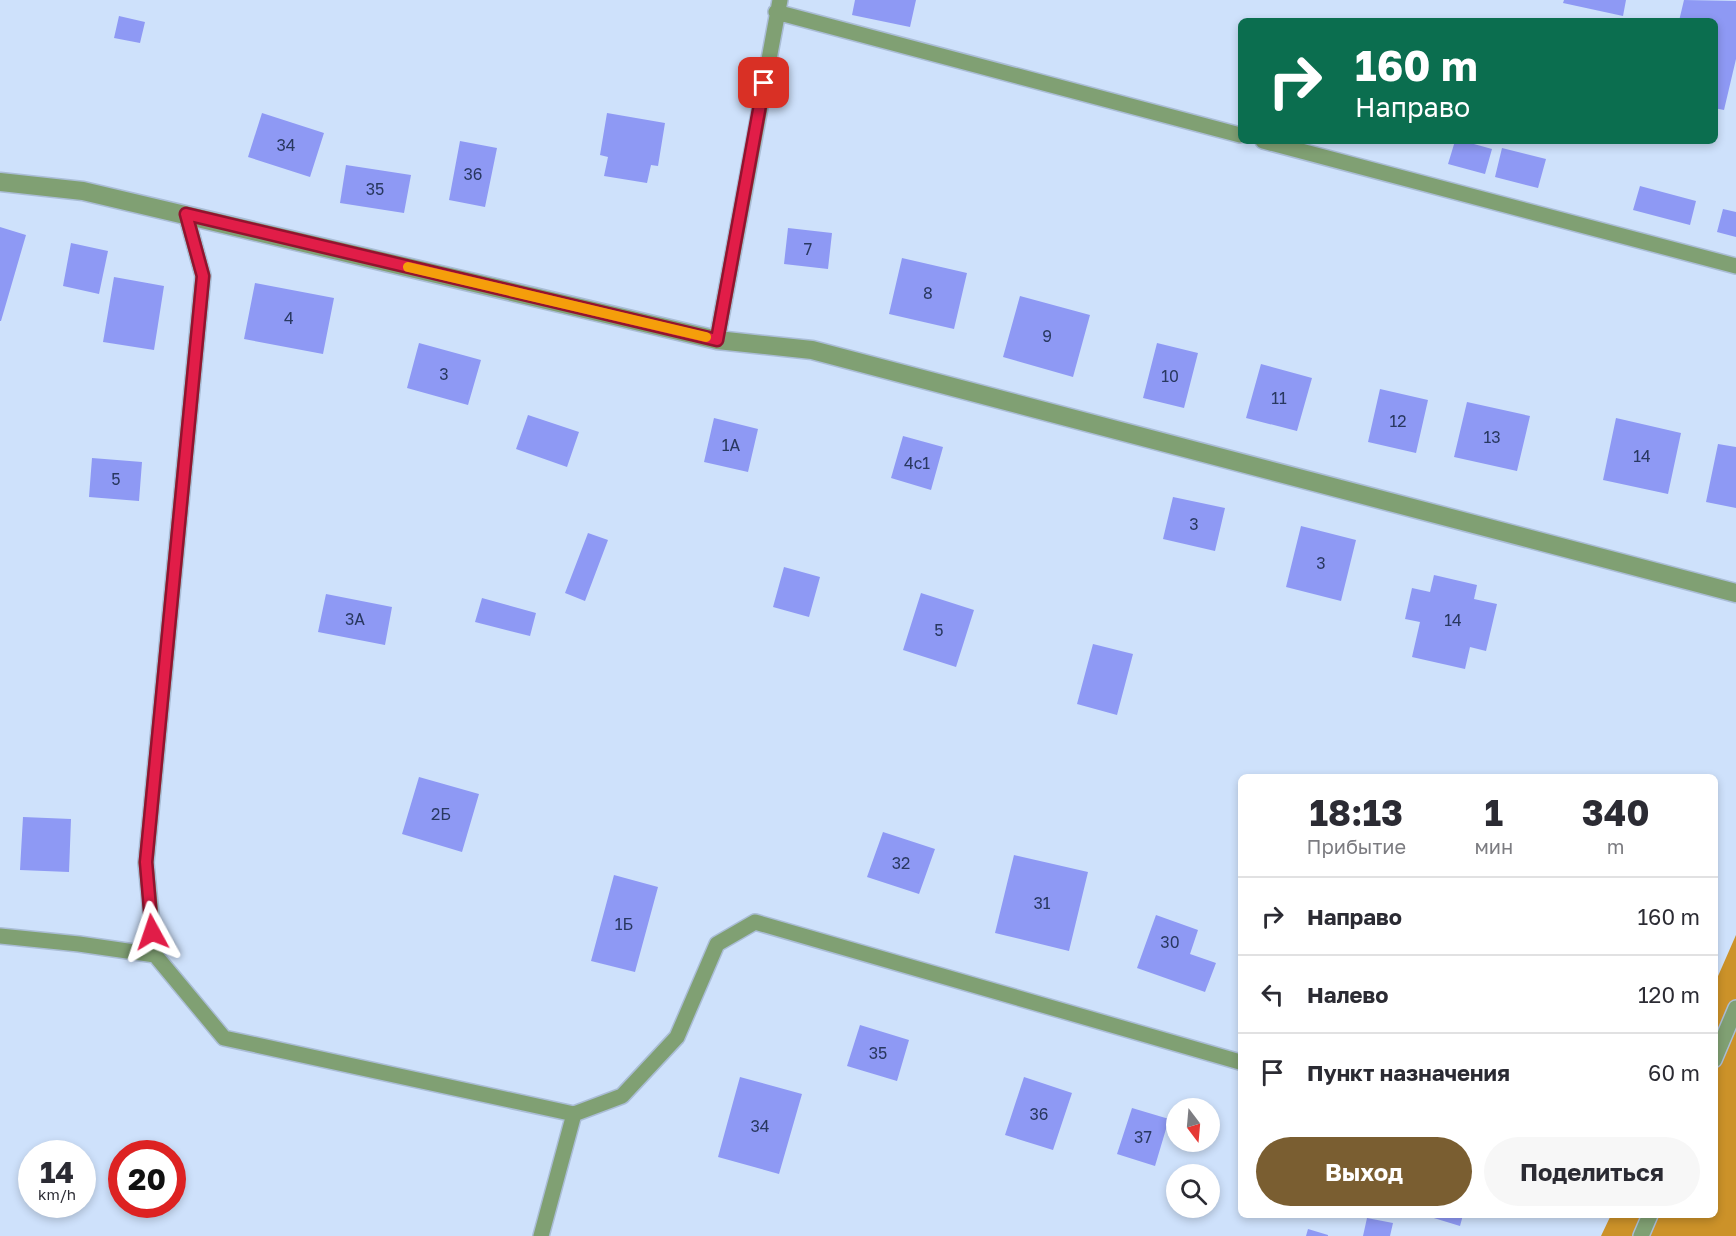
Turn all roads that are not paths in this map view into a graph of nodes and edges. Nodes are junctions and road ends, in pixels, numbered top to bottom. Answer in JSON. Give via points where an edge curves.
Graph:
{"nodes":[{"id":1,"x":778,"y":6,"type":"edge"},
{"id":2,"x":1238,"y":134,"type":"edge"},
{"id":3,"x":1274,"y":144,"type":"edge"},
{"id":4,"x":0,"y":182,"type":"edge"},
{"id":5,"x":186,"y":214,"type":"junction"},
{"id":6,"x":1736,"y":266,"type":"edge"},
{"id":7,"x":717,"y":340,"type":"junction"},
{"id":8,"x":1736,"y":593,"type":"edge"},
{"id":9,"x":0,"y":936,"type":"edge"},
{"id":10,"x":155,"y":956,"type":"junction"},
{"id":11,"x":1736,"y":1008,"type":"edge"},
{"id":12,"x":1718,"y":1051,"type":"edge"},
{"id":13,"x":1238,"y":1061,"type":"edge"},
{"id":14,"x":574,"y":1114,"type":"junction"},
{"id":15,"x":1649,"y":1218,"type":"edge"},
{"id":16,"x":541,"y":1236,"type":"edge"},
{"id":17,"x":1641,"y":1236,"type":"edge"}],
"edges":[{"from":1,"to":2,"type":"lane"},
{"from":1,"to":7,"type":"lane"},
{"from":3,"to":6,"type":"lane"},
{"from":4,"to":5,"type":"street","via":[[83,191]]},
{"from":5,"to":7,"type":"street"},
{"from":5,"to":10,"type":"lane","via":[[203,276],[146,862]]},
{"from":7,"to":8,"type":"street","via":[[812,350]]},
{"from":9,"to":10,"type":"lane"},
{"from":10,"to":14,"type":"lane","via":[[224,1038]]},
{"from":11,"to":12,"type":"lane"},
{"from":13,"to":14,"type":"lane","via":[[755,922],[717,944],[677,1037],[622,1096]]},
{"from":14,"to":16,"type":"lane"},
{"from":15,"to":17,"type":"lane"}]}
